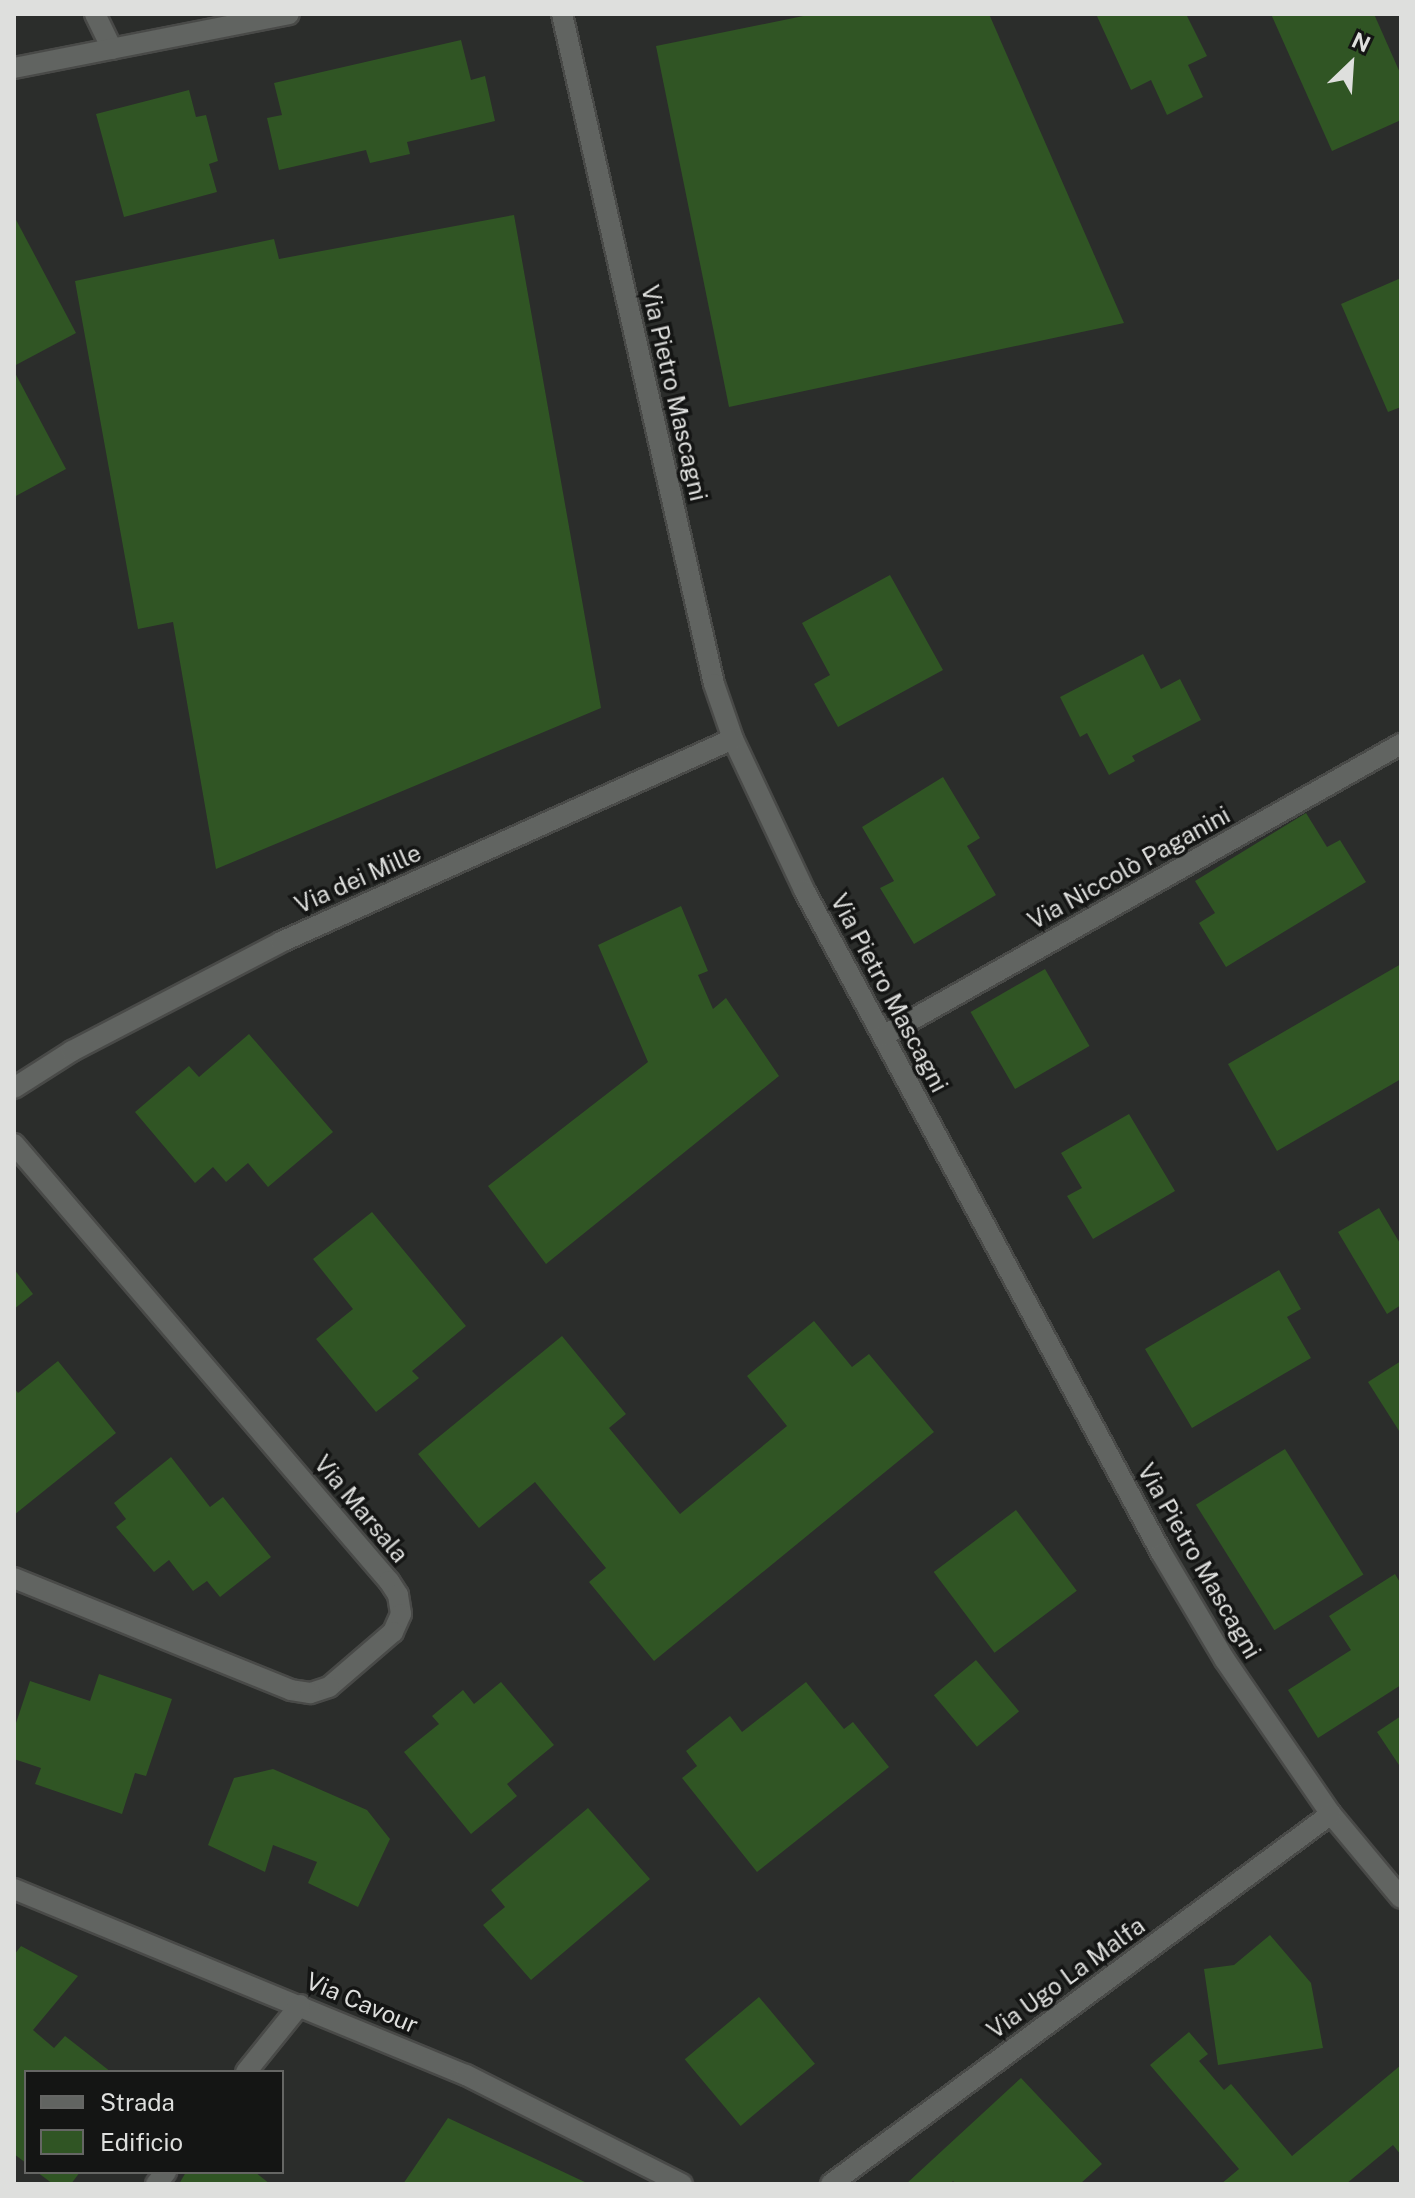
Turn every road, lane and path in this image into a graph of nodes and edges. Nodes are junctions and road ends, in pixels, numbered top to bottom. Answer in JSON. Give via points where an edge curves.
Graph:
{"nodes":[{"id":1,"x":95,"y":14,"type":"edge"},
{"id":2,"x":289,"y":14,"type":"edge"},
{"id":3,"x":562,"y":14,"type":"edge"},
{"id":4,"x":112,"y":49,"type":"junction"},
{"id":5,"x":14,"y":68,"type":"edge"},
{"id":6,"x":733,"y":739,"type":"junction"},
{"id":7,"x":1401,"y":744,"type":"edge"},
{"id":8,"x":883,"y":1036,"type":"junction"},
{"id":9,"x":14,"y":1088,"type":"edge"},
{"id":10,"x":14,"y":1144,"type":"edge"},
{"id":11,"x":14,"y":1578,"type":"edge"},
{"id":12,"x":1331,"y":1814,"type":"junction"},
{"id":13,"x":14,"y":1889,"type":"edge"},
{"id":14,"x":1401,"y":1898,"type":"edge"},
{"id":15,"x":300,"y":2005,"type":"junction"},
{"id":16,"x":248,"y":2070,"type":"edge"},
{"id":17,"x":682,"y":2184,"type":"edge"},
{"id":18,"x":831,"y":2184,"type":"edge"}],
"edges":[{"from":1,"to":4,"type":"street"},
{"from":2,"to":4,"type":"street"},
{"from":3,"to":6,"type":"street","name":"Via Pietro Mascagni","via":[[711,670]]},
{"from":4,"to":5,"type":"street"},
{"from":6,"to":8,"type":"street","name":"Via Pietro Mascagni","via":[[804,890]]},
{"from":6,"to":9,"type":"street","name":"Via dei Mille","via":[[281,942],[72,1051]]},
{"from":7,"to":8,"type":"street","name":"Via Niccolò Paganini"},
{"from":8,"to":12,"type":"street","name":"Via Pietro Mascagni","via":[[1162,1554],[1225,1660]]},
{"from":10,"to":11,"type":"street","name":"Via Marsala","via":[[389,1581],[401,1614],[393,1632],[329,1687],[310,1693],[291,1690]]},
{"from":12,"to":14,"type":"street","name":"Via Pietro Mascagni"},
{"from":12,"to":18,"type":"street","name":"Via Ugo La Malfa"},
{"from":13,"to":15,"type":"street","name":"Via Cavour"},
{"from":15,"to":16,"type":"street"},
{"from":15,"to":17,"type":"street","name":"Via Cavour","via":[[466,2075]]}]}
